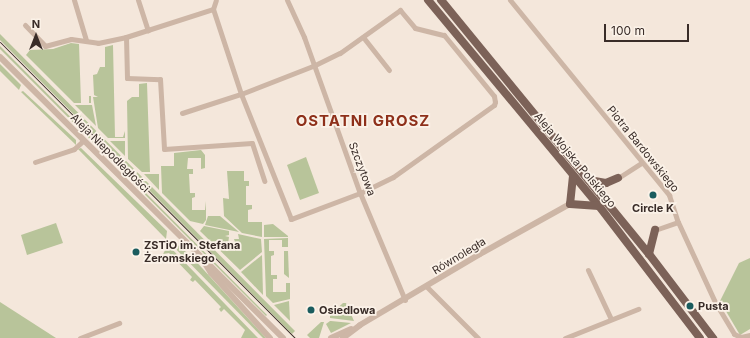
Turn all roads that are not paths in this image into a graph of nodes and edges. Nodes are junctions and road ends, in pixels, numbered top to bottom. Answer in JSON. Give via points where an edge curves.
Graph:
{"nodes":[{"id":1,"x":74,"y":0,"type":"edge"},
{"id":2,"x":138,"y":0,"type":"edge"},
{"id":3,"x":216,"y":0,"type":"edge"},
{"id":4,"x":287,"y":0,"type":"edge"},
{"id":5,"x":428,"y":0,"type":"edge"},
{"id":6,"x":441,"y":0,"type":"edge"},
{"id":7,"x":510,"y":0,"type":"edge"},
{"id":8,"x":213,"y":9,"type":"junction"},
{"id":9,"x":25,"y":25,"type":"dead end"},
{"id":10,"x":148,"y":30,"type":"junction"},
{"id":11,"x":126,"y":37,"type":"junction"},
{"id":12,"x":363,"y":37,"type":"junction"},
{"id":13,"x":86,"y":40,"type":"junction"},
{"id":14,"x":0,"y":57,"type":"edge"},
{"id":15,"x":313,"y":66,"type":"junction"},
{"id":16,"x":389,"y":70,"type":"dead end"},
{"id":17,"x":241,"y":94,"type":"junction"},
{"id":18,"x":182,"y":113,"type":"dead end"},
{"id":19,"x":83,"y":141,"type":"junction"},
{"id":20,"x":35,"y":162,"type":"dead end"},
{"id":21,"x":641,"y":163,"type":"junction"},
{"id":22,"x":573,"y":176,"type":"junction"},
{"id":23,"x":618,"y":178,"type":"joint"},
{"id":24,"x":589,"y":180,"type":"junction"},
{"id":25,"x":264,"y":181,"type":"dead end"},
{"id":26,"x":360,"y":193,"type":"junction"},
{"id":27,"x":570,"y":204,"type":"junction"},
{"id":28,"x":599,"y":206,"type":"junction"},
{"id":29,"x":678,"y":222,"type":"junction"},
{"id":30,"x":655,"y":230,"type":"joint"},
{"id":31,"x":649,"y":254,"type":"junction"},
{"id":32,"x":205,"y":263,"type":"junction"},
{"id":33,"x":588,"y":270,"type":"dead end"},
{"id":34,"x":427,"y":287,"type":"junction"},
{"id":35,"x":405,"y":300,"type":"junction"},
{"id":36,"x":638,"y":309,"type":"dead end"},
{"id":37,"x":611,"y":320,"type":"junction"},
{"id":38,"x":119,"y":323,"type":"dead end"},
{"id":39,"x":358,"y":327,"type":"junction"},
{"id":40,"x":750,"y":335,"type":"edge"},
{"id":41,"x":80,"y":338,"type":"edge"},
{"id":42,"x":270,"y":338,"type":"edge"},
{"id":43,"x":283,"y":338,"type":"edge"},
{"id":44,"x":331,"y":338,"type":"edge"},
{"id":45,"x":343,"y":338,"type":"edge"},
{"id":46,"x":478,"y":338,"type":"edge"},
{"id":47,"x":565,"y":338,"type":"edge"},
{"id":48,"x":700,"y":338,"type":"edge"},
{"id":49,"x":713,"y":338,"type":"edge"}],
"edges":[{"from":1,"to":13,"type":"street"},
{"from":2,"to":10,"type":"street"},
{"from":3,"to":8,"type":"street"},
{"from":4,"to":15,"type":"street","name":"Szczytowa","via":[[300,26]]},
{"from":5,"to":22,"type":"main road","name":"Aleja Wojska Polskiego"},
{"from":6,"to":24,"type":"main road","name":"Aleja Wojska Polskiego"},
{"from":7,"to":21,"type":"street","name":"Piotra Bardowskiego"},
{"from":8,"to":10,"type":"street"},
{"from":8,"to":17,"type":"street"},
{"from":9,"to":13,"type":"street","via":[[45,46],[71,40]]},
{"from":10,"to":11,"type":"street"},
{"from":11,"to":13,"type":"street","via":[[98,43]]},
{"from":11,"to":25,"type":"street","via":[[127,78],[160,79],[164,149],[252,143]]},
{"from":12,"to":15,"type":"street"},
{"from":12,"to":16,"type":"street"},
{"from":12,"to":26,"type":"street","via":[[400,10],[415,28],[440,33],[447,38],[494,96],[494,105],[393,177]]},
{"from":14,"to":19,"type":"street","name":"Aleja Niepodległości"},
{"from":15,"to":17,"type":"street"},
{"from":15,"to":26,"type":"street","name":"Szczytowa"},
{"from":17,"to":18,"type":"street"},
{"from":17,"to":26,"type":"street","via":[[291,219]]},
{"from":19,"to":20,"type":"street","via":[[74,149]]},
{"from":19,"to":32,"type":"street","name":"Aleja Niepodległości"},
{"from":21,"to":23,"type":"street"},
{"from":21,"to":29,"type":"street","name":"Piotra Bardowskiego","via":[[669,195]]},
{"from":22,"to":27,"type":"main road"},
{"from":22,"to":28,"type":"main road","name":"Aleja Wojska Polskiego"},
{"from":23,"to":24,"type":"main road","via":[[606,183]]},
{"from":24,"to":31,"type":"main road","name":"Aleja Wojska Polskiego"},
{"from":26,"to":35,"type":"street","name":"Szczytowa"},
{"from":27,"to":28,"type":"main road"},
{"from":27,"to":34,"type":"street","name":"Równoległa"},
{"from":28,"to":48,"type":"main road","name":"Aleja Wojska Polskiego"},
{"from":29,"to":30,"type":"street"},
{"from":29,"to":40,"type":"street","name":"Piotra Bardowskiego","via":[[715,302],[733,332],[741,338]]},
{"from":30,"to":31,"type":"main road"},
{"from":31,"to":49,"type":"main road","name":"Aleja Wojska Polskiego"},
{"from":32,"to":42,"type":"street","name":"Aleja Niepodległości","via":[[211,273]]},
{"from":32,"to":43,"type":"street","name":"Aleja Niepodległości","via":[[216,270]]},
{"from":33,"to":37,"type":"street"},
{"from":34,"to":35,"type":"street","name":"Równoległa"},
{"from":34,"to":46,"type":"street"},
{"from":35,"to":39,"type":"street","name":"Równoległa"},
{"from":36,"to":37,"type":"street"},
{"from":37,"to":47,"type":"street"},
{"from":38,"to":41,"type":"street"},
{"from":39,"to":44,"type":"street","name":"Równoległa"},
{"from":39,"to":45,"type":"street","name":"Równoległa"}]}
